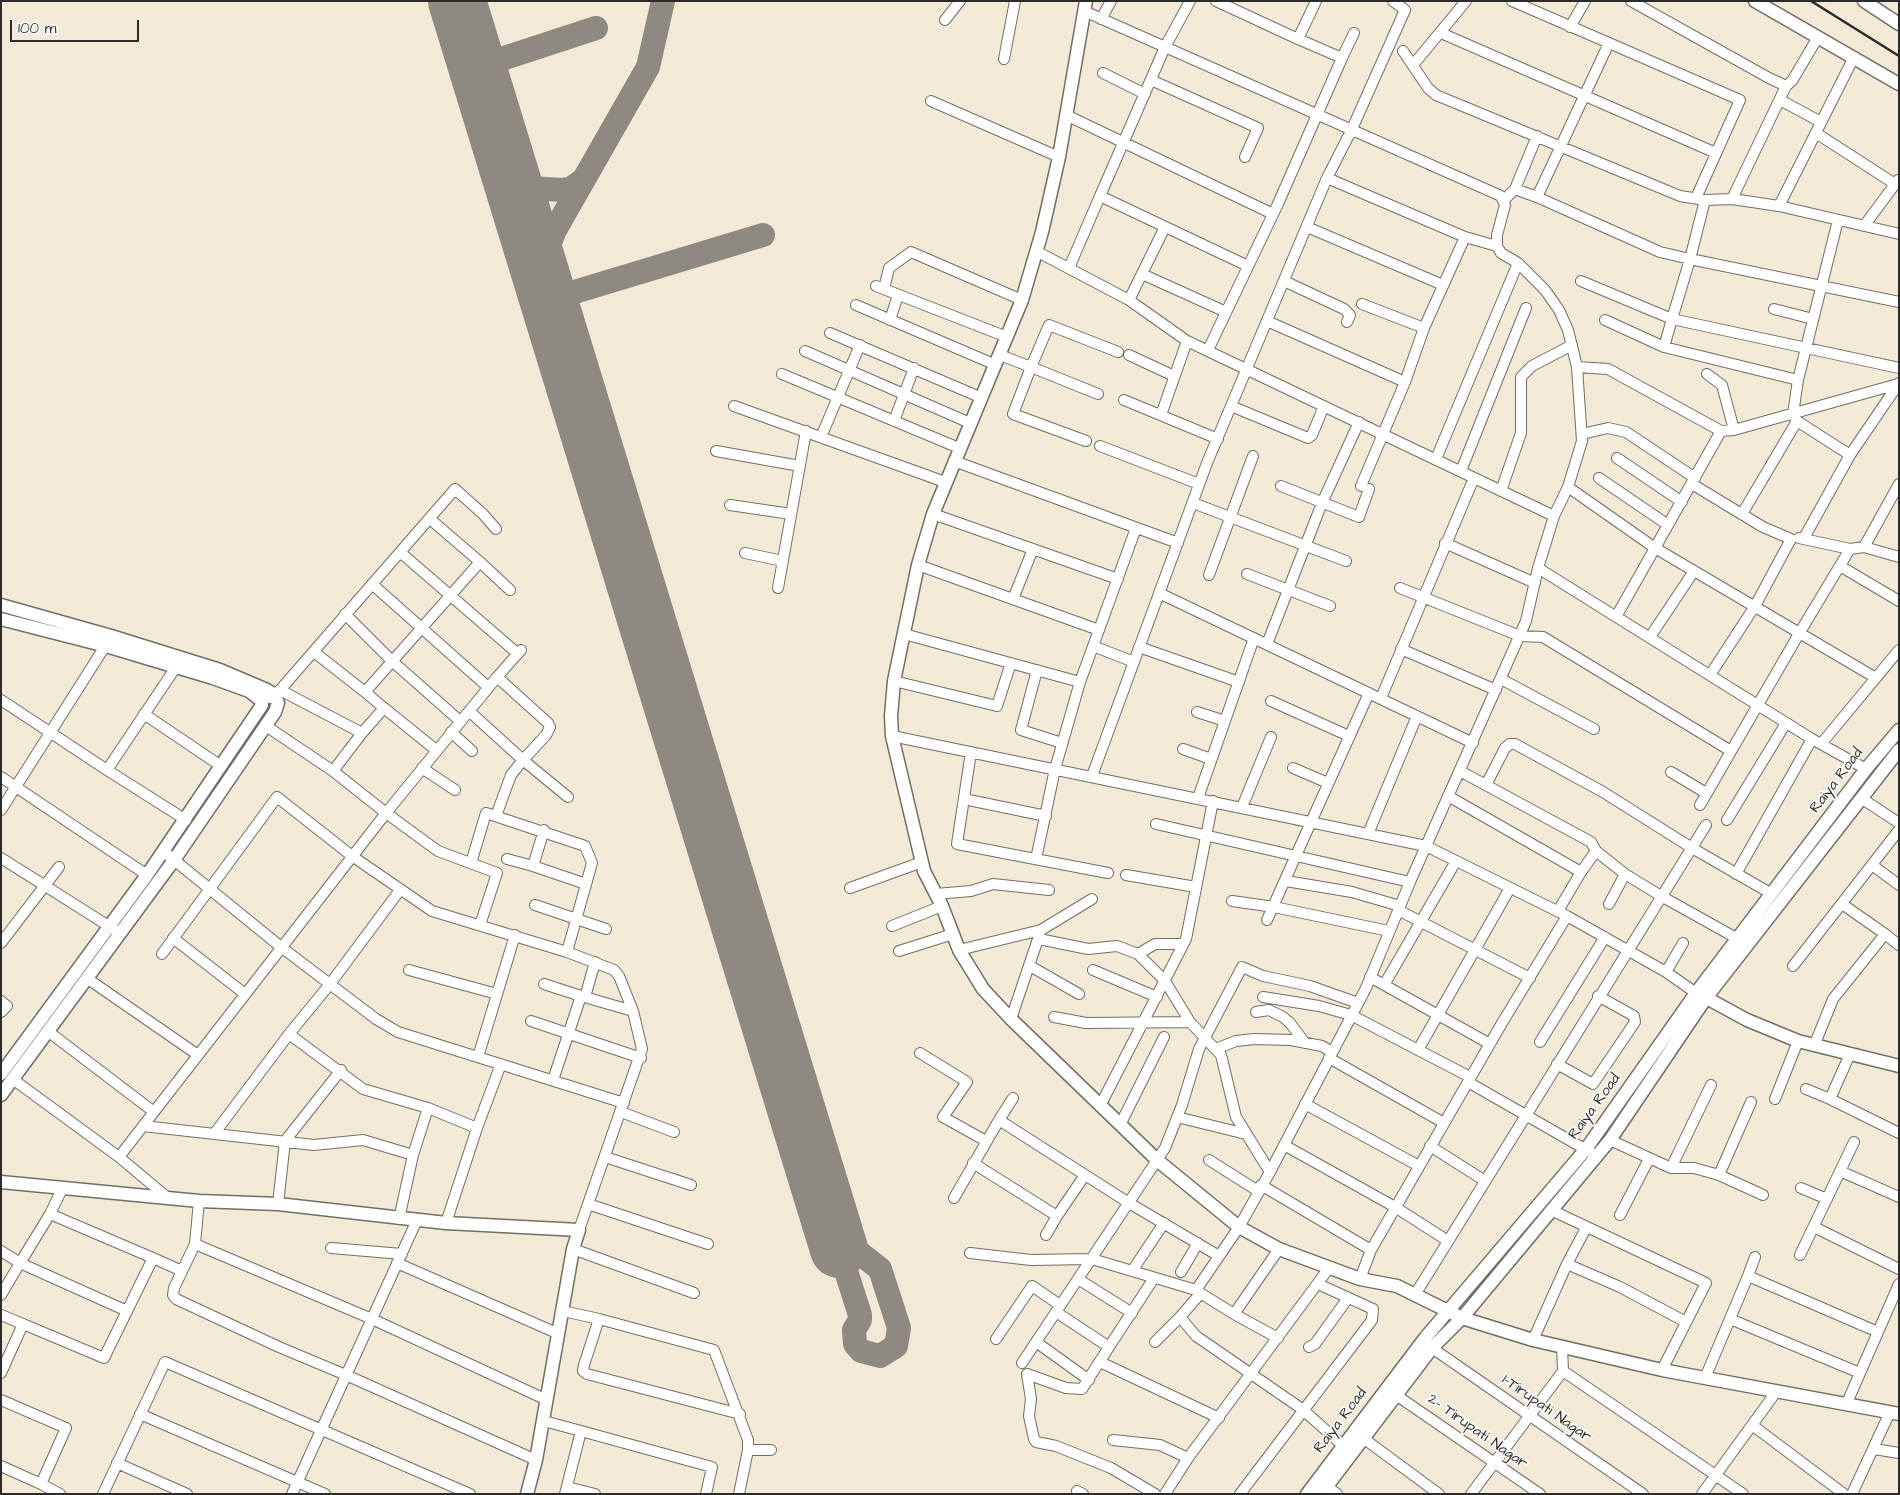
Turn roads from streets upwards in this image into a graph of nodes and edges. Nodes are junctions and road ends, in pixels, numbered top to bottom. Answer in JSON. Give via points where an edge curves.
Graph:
{"nodes":[{"id":1,"x":960,"y":1,"type":"edge"},
{"id":2,"x":1015,"y":1,"type":"edge"},
{"id":3,"x":1111,"y":1,"type":"edge"},
{"id":4,"x":1190,"y":1,"type":"edge"},
{"id":5,"x":1216,"y":1,"type":"edge"},
{"id":6,"x":1316,"y":1,"type":"edge"},
{"id":7,"x":1393,"y":1,"type":"edge"},
{"id":8,"x":1466,"y":1,"type":"edge"},
{"id":9,"x":1512,"y":1,"type":"edge"},
{"id":10,"x":1585,"y":1,"type":"edge"},
{"id":11,"x":1631,"y":1,"type":"edge"},
{"id":12,"x":1755,"y":1,"type":"edge"},
{"id":13,"x":1864,"y":1,"type":"edge"},
{"id":14,"x":1407,"y":5,"type":"edge"},
{"id":15,"x":1085,"y":6,"type":"edge"},
{"id":16,"x":1101,"y":19,"type":"junction"},
{"id":17,"x":945,"y":20,"type":"dead end"},
{"id":18,"x":1899,"y":24,"type":"edge"},
{"id":19,"x":1570,"y":27,"type":"junction"},
{"id":20,"x":1354,"y":33,"type":"dead end"},
{"id":21,"x":1441,"y":33,"type":"junction"},
{"id":22,"x":1818,"y":37,"type":"junction"},
{"id":23,"x":1298,"y":40,"type":"junction"},
{"id":24,"x":1609,"y":43,"type":"junction"},
{"id":25,"x":1165,"y":47,"type":"junction"},
{"id":26,"x":1403,"y":51,"type":"dead end"},
{"id":27,"x":1854,"y":57,"type":"junction"},
{"id":28,"x":1004,"y":58,"type":"dead end"},
{"id":29,"x":1342,"y":58,"type":"junction"},
{"id":30,"x":1413,"y":65,"type":"junction"},
{"id":31,"x":1103,"y":73,"type":"dead end"},
{"id":32,"x":1151,"y":80,"type":"junction"},
{"id":33,"x":1899,"y":84,"type":"edge"},
{"id":34,"x":1786,"y":86,"type":"junction"},
{"id":35,"x":1145,"y":94,"type":"junction"},
{"id":36,"x":1585,"y":96,"type":"junction"},
{"id":37,"x":1780,"y":100,"type":"junction"},
{"id":38,"x":931,"y":101,"type":"dead end"},
{"id":39,"x":1316,"y":113,"type":"junction"},
{"id":40,"x":1066,"y":115,"type":"junction"},
{"id":41,"x":1821,"y":122,"type":"junction"},
{"id":42,"x":1352,"y":129,"type":"junction"},
{"id":43,"x":1816,"y":133,"type":"junction"},
{"id":44,"x":1537,"y":136,"type":"junction"},
{"id":45,"x":1123,"y":144,"type":"junction"},
{"id":46,"x":1561,"y":146,"type":"junction"},
{"id":47,"x":1716,"y":153,"type":"junction"},
{"id":48,"x":1059,"y":157,"type":"junction"},
{"id":49,"x":1245,"y":157,"type":"dead end"},
{"id":50,"x":1327,"y":178,"type":"junction"},
{"id":51,"x":1897,"y":182,"type":"edge"},
{"id":52,"x":1515,"y":189,"type":"junction"},
{"id":53,"x":1100,"y":196,"type":"junction"},
{"id":54,"x":1537,"y":197,"type":"junction"},
{"id":55,"x":1701,"y":199,"type":"junction"},
{"id":56,"x":1732,"y":199,"type":"junction"},
{"id":57,"x":1504,"y":200,"type":"junction"},
{"id":58,"x":1779,"y":206,"type":"junction"},
{"id":59,"x":1273,"y":214,"type":"junction"},
{"id":60,"x":1838,"y":220,"type":"junction"},
{"id":61,"x":1864,"y":226,"type":"junction"},
{"id":62,"x":1165,"y":227,"type":"junction"},
{"id":63,"x":1307,"y":227,"type":"junction"},
{"id":64,"x":1899,"y":234,"type":"edge"},
{"id":65,"x":1465,"y":236,"type":"junction"},
{"id":66,"x":1497,"y":246,"type":"junction"},
{"id":67,"x":1036,"y":251,"type":"junction"},
{"id":68,"x":1690,"y":258,"type":"junction"},
{"id":69,"x":1518,"y":263,"type":"junction"},
{"id":70,"x":1248,"y":266,"type":"junction"},
{"id":71,"x":1069,"y":268,"type":"junction"},
{"id":72,"x":1142,"y":274,"type":"junction"},
{"id":73,"x":1581,"y":281,"type":"dead end"},
{"id":74,"x":1284,"y":282,"type":"junction"},
{"id":75,"x":1821,"y":284,"type":"junction"},
{"id":76,"x":1443,"y":285,"type":"junction"},
{"id":77,"x":898,"y":294,"type":"junction"},
{"id":78,"x":1022,"y":300,"type":"junction"},
{"id":79,"x":1129,"y":300,"type":"junction"},
{"id":80,"x":1899,"y":302,"type":"edge"},
{"id":81,"x":1362,"y":304,"type":"dead end"},
{"id":82,"x":856,"y":305,"type":"dead end"},
{"id":83,"x":1526,"y":308,"type":"dead end"},
{"id":84,"x":1774,"y":309,"type":"dead end"},
{"id":85,"x":1226,"y":312,"type":"junction"},
{"id":86,"x":1813,"y":318,"type":"junction"},
{"id":87,"x":1672,"y":319,"type":"junction"},
{"id":88,"x":890,"y":320,"type":"junction"},
{"id":89,"x":1605,"y":320,"type":"dead end"},
{"id":90,"x":1267,"y":321,"type":"junction"},
{"id":91,"x":1347,"y":322,"type":"dead end"},
{"id":92,"x":1424,"y":328,"type":"junction"},
{"id":93,"x":830,"y":333,"type":"dead end"},
{"id":94,"x":1007,"y":337,"type":"junction"},
{"id":95,"x":1187,"y":341,"type":"junction"},
{"id":96,"x":1572,"y":345,"type":"junction"},
{"id":97,"x":860,"y":346,"type":"junction"},
{"id":98,"x":1664,"y":347,"type":"junction"},
{"id":99,"x":1806,"y":348,"type":"junction"},
{"id":100,"x":1208,"y":350,"type":"junction"},
{"id":101,"x":805,"y":351,"type":"dead end"},
{"id":102,"x":1118,"y":352,"type":"dead end"},
{"id":103,"x":1129,"y":355,"type":"dead end"},
{"id":104,"x":998,"y":360,"type":"junction"},
{"id":105,"x":1031,"y":367,"type":"junction"},
{"id":106,"x":1577,"y":367,"type":"junction"},
{"id":107,"x":914,"y":368,"type":"junction"},
{"id":108,"x":1899,"y":368,"type":"edge"},
{"id":109,"x":1247,"y":369,"type":"junction"},
{"id":110,"x":850,"y":370,"type":"junction"},
{"id":111,"x":782,"y":374,"type":"dead end"},
{"id":112,"x":1707,"y":374,"type":"dead end"},
{"id":113,"x":1174,"y":376,"type":"junction"},
{"id":114,"x":1798,"y":380,"type":"junction"},
{"id":115,"x":1405,"y":382,"type":"junction"},
{"id":116,"x":1898,"y":383,"type":"edge"},
{"id":117,"x":904,"y":394,"type":"junction"},
{"id":118,"x":1098,"y":394,"type":"dead end"},
{"id":119,"x":1895,"y":396,"type":"edge"},
{"id":120,"x":836,"y":397,"type":"junction"},
{"id":121,"x":982,"y":398,"type":"junction"},
{"id":122,"x":1124,"y":400,"type":"dead end"},
{"id":123,"x":734,"y":406,"type":"dead end"},
{"id":124,"x":1231,"y":406,"type":"junction"},
{"id":125,"x":1324,"y":406,"type":"junction"},
{"id":126,"x":1161,"y":415,"type":"junction"},
{"id":127,"x":1795,"y":418,"type":"junction"},
{"id":128,"x":894,"y":421,"type":"junction"},
{"id":129,"x":1359,"y":422,"type":"junction"},
{"id":130,"x":970,"y":423,"type":"junction"},
{"id":131,"x":1734,"y":430,"type":"junction"},
{"id":132,"x":1721,"y":431,"type":"junction"},
{"id":133,"x":806,"y":432,"type":"junction"},
{"id":134,"x":1384,"y":433,"type":"junction"},
{"id":135,"x":1582,"y":434,"type":"junction"},
{"id":136,"x":821,"y":437,"type":"junction"},
{"id":137,"x":1218,"y":438,"type":"junction"},
{"id":138,"x":1086,"y":441,"type":"dead end"},
{"id":139,"x":1100,"y":446,"type":"dead end"},
{"id":140,"x":959,"y":448,"type":"junction"},
{"id":141,"x":716,"y":451,"type":"dead end"},
{"id":142,"x":1850,"y":455,"type":"junction"},
{"id":143,"x":1253,"y":456,"type":"dead end"},
{"id":144,"x":1617,"y":458,"type":"dead end"},
{"id":145,"x":1436,"y":459,"type":"junction"},
{"id":146,"x":954,"y":461,"type":"junction"},
{"id":147,"x":800,"y":466,"type":"junction"},
{"id":148,"x":1460,"y":471,"type":"junction"},
{"id":149,"x":1474,"y":478,"type":"junction"},
{"id":150,"x":1600,"y":478,"type":"dead end"},
{"id":151,"x":1694,"y":481,"type":"junction"},
{"id":152,"x":945,"y":482,"type":"junction"},
{"id":153,"x":1199,"y":484,"type":"junction"},
{"id":154,"x":1898,"y":485,"type":"edge"},
{"id":155,"x":1280,"y":486,"type":"dead end"},
{"id":156,"x":1568,"y":488,"type":"junction"},
{"id":157,"x":1501,"y":491,"type":"junction"},
{"id":158,"x":1193,"y":502,"type":"junction"},
{"id":159,"x":1682,"y":502,"type":"junction"},
{"id":160,"x":1322,"y":504,"type":"junction"},
{"id":161,"x":730,"y":505,"type":"dead end"},
{"id":162,"x":791,"y":514,"type":"junction"},
{"id":163,"x":933,"y":514,"type":"junction"},
{"id":164,"x":1742,"y":514,"type":"junction"},
{"id":165,"x":1554,"y":516,"type":"junction"},
{"id":166,"x":1230,"y":517,"type":"junction"},
{"id":167,"x":430,"y":519,"type":"junction"},
{"id":168,"x":1668,"y":525,"type":"junction"},
{"id":169,"x":1136,"y":528,"type":"junction"},
{"id":170,"x":496,"y":529,"type":"dead end"},
{"id":171,"x":1804,"y":538,"type":"junction"},
{"id":172,"x":1791,"y":539,"type":"junction"},
{"id":173,"x":1178,"y":543,"type":"junction"},
{"id":174,"x":1446,"y":543,"type":"junction"},
{"id":175,"x":1305,"y":546,"type":"junction"},
{"id":176,"x":1864,"y":547,"type":"junction"},
{"id":177,"x":1655,"y":548,"type":"junction"},
{"id":178,"x":1033,"y":549,"type":"junction"},
{"id":179,"x":1850,"y":549,"type":"junction"},
{"id":180,"x":400,"y":552,"type":"junction"},
{"id":181,"x":745,"y":553,"type":"dead end"},
{"id":182,"x":1899,"y":557,"type":"edge"},
{"id":183,"x":783,"y":561,"type":"junction"},
{"id":184,"x":1346,"y":561,"type":"dead end"},
{"id":185,"x":480,"y":562,"type":"junction"},
{"id":186,"x":918,"y":564,"type":"junction"},
{"id":187,"x":1840,"y":566,"type":"junction"},
{"id":188,"x":1538,"y":568,"type":"junction"},
{"id":189,"x":1694,"y":571,"type":"junction"},
{"id":190,"x":1246,"y":574,"type":"dead end"},
{"id":191,"x":1209,"y":575,"type":"dead end"},
{"id":192,"x":1118,"y":579,"type":"junction"},
{"id":193,"x":1535,"y":583,"type":"junction"},
{"id":194,"x":372,"y":584,"type":"junction"},
{"id":195,"x":778,"y":588,"type":"dead end"},
{"id":196,"x":1400,"y":588,"type":"dead end"},
{"id":197,"x":510,"y":590,"type":"dead end"},
{"id":198,"x":1288,"y":590,"type":"junction"},
{"id":199,"x":1159,"y":593,"type":"junction"},
{"id":200,"x":451,"y":595,"type":"junction"},
{"id":201,"x":1423,"y":597,"type":"junction"},
{"id":202,"x":1013,"y":599,"type":"junction"},
{"id":203,"x":1899,"y":601,"type":"edge"},
{"id":204,"x":1,"y":605,"type":"edge"},
{"id":205,"x":1330,"y":606,"type":"dead end"},
{"id":206,"x":1755,"y":606,"type":"junction"},
{"id":207,"x":345,"y":614,"type":"junction"},
{"id":208,"x":1617,"y":616,"type":"junction"},
{"id":209,"x":1,"y":618,"type":"edge"},
{"id":210,"x":421,"y":628,"type":"junction"},
{"id":211,"x":1099,"y":630,"type":"junction"},
{"id":212,"x":1800,"y":632,"type":"junction"},
{"id":213,"x":904,"y":634,"type":"junction"},
{"id":214,"x":1520,"y":636,"type":"junction"},
{"id":215,"x":1650,"y":636,"type":"junction"},
{"id":216,"x":1254,"y":638,"type":"junction"},
{"id":217,"x":108,"y":641,"type":"junction"},
{"id":218,"x":1266,"y":644,"type":"junction"},
{"id":219,"x":1094,"y":646,"type":"junction"},
{"id":220,"x":1139,"y":647,"type":"junction"},
{"id":221,"x":1401,"y":650,"type":"junction"},
{"id":222,"x":1899,"y":650,"type":"edge"},
{"id":223,"x":314,"y":652,"type":"junction"},
{"id":224,"x":392,"y":661,"type":"junction"},
{"id":225,"x":1134,"y":662,"type":"junction"},
{"id":226,"x":1011,"y":663,"type":"junction"},
{"id":227,"x":176,"y":667,"type":"junction"},
{"id":228,"x":1038,"y":670,"type":"junction"},
{"id":229,"x":1710,"y":675,"type":"junction"},
{"id":230,"x":497,"y":676,"type":"junction"},
{"id":231,"x":1876,"y":678,"type":"junction"},
{"id":232,"x":1501,"y":679,"type":"junction"},
{"id":233,"x":894,"y":681,"type":"junction"},
{"id":234,"x":1080,"y":682,"type":"junction"},
{"id":235,"x":1239,"y":682,"type":"junction"},
{"id":236,"x":488,"y":687,"type":"junction"},
{"id":237,"x":1496,"y":690,"type":"junction"},
{"id":238,"x":365,"y":692,"type":"junction"},
{"id":239,"x":277,"y":693,"type":"junction"},
{"id":240,"x":1369,"y":693,"type":"junction"},
{"id":241,"x":1380,"y":698,"type":"junction"},
{"id":242,"x":1,"y":700,"type":"edge"},
{"id":243,"x":262,"y":701,"type":"junction"},
{"id":244,"x":1270,"y":701,"type":"dead end"},
{"id":245,"x":1758,"y":706,"type":"junction"},
{"id":246,"x":384,"y":708,"type":"junction"},
{"id":247,"x":469,"y":711,"type":"junction"},
{"id":248,"x":1197,"y":712,"type":"dead end"},
{"id":249,"x":144,"y":714,"type":"junction"},
{"id":250,"x":1416,"y":716,"type":"junction"},
{"id":251,"x":460,"y":721,"type":"junction"},
{"id":252,"x":1225,"y":721,"type":"junction"},
{"id":253,"x":1786,"y":723,"type":"junction"},
{"id":254,"x":266,"y":726,"type":"junction"},
{"id":255,"x":1594,"y":729,"type":"dead end"},
{"id":256,"x":1899,"y":730,"type":"edge"},
{"id":257,"x":452,"y":732,"type":"junction"},
{"id":258,"x":362,"y":733,"type":"junction"},
{"id":259,"x":50,"y":734,"type":"junction"},
{"id":260,"x":892,"y":736,"type":"junction"},
{"id":261,"x":1271,"y":736,"type":"dead end"},
{"id":262,"x":1349,"y":736,"type":"junction"},
{"id":263,"x":1816,"y":741,"type":"junction"},
{"id":264,"x":1473,"y":742,"type":"junction"},
{"id":265,"x":1062,"y":743,"type":"junction"},
{"id":266,"x":1183,"y":749,"type":"dead end"},
{"id":267,"x":436,"y":750,"type":"junction"},
{"id":268,"x":472,"y":751,"type":"dead end"},
{"id":269,"x":1731,"y":751,"type":"junction"},
{"id":270,"x":971,"y":752,"type":"junction"},
{"id":271,"x":1897,"y":754,"type":"edge"},
{"id":272,"x":1211,"y":759,"type":"junction"},
{"id":273,"x":523,"y":760,"type":"junction"},
{"id":274,"x":221,"y":766,"type":"junction"},
{"id":275,"x":422,"y":768,"type":"junction"},
{"id":276,"x":1292,"y":768,"type":"dead end"},
{"id":277,"x":1055,"y":769,"type":"junction"},
{"id":278,"x":1866,"y":769,"type":"junction"},
{"id":279,"x":107,"y":770,"type":"junction"},
{"id":280,"x":332,"y":771,"type":"junction"},
{"id":281,"x":1460,"y":771,"type":"junction"},
{"id":282,"x":1672,"y":772,"type":"dead end"},
{"id":283,"x":1092,"y":776,"type":"junction"},
{"id":284,"x":1,"y":777,"type":"edge"},
{"id":285,"x":1328,"y":783,"type":"junction"},
{"id":286,"x":1486,"y":785,"type":"junction"},
{"id":287,"x":18,"y":787,"type":"junction"},
{"id":288,"x":455,"y":790,"type":"dead end"},
{"id":289,"x":1706,"y":793,"type":"junction"},
{"id":290,"x":1448,"y":796,"type":"junction"},
{"id":291,"x":568,"y":797,"type":"dead end"},
{"id":292,"x":1198,"y":798,"type":"junction"},
{"id":293,"x":1861,"y":798,"type":"junction"},
{"id":294,"x":964,"y":799,"type":"junction"},
{"id":295,"x":1213,"y":801,"type":"junction"},
{"id":296,"x":1700,"y":805,"type":"dead end"},
{"id":297,"x":1242,"y":808,"type":"junction"},
{"id":298,"x":1,"y":810,"type":"edge"},
{"id":299,"x":386,"y":813,"type":"junction"},
{"id":300,"x":496,"y":816,"type":"junction"},
{"id":301,"x":1046,"y":816,"type":"junction"},
{"id":302,"x":186,"y":820,"type":"junction"},
{"id":303,"x":1727,"y":820,"type":"dead end"},
{"id":304,"x":1310,"y":822,"type":"junction"},
{"id":305,"x":1899,"y":823,"type":"edge"},
{"id":306,"x":1156,"y":824,"type":"dead end"},
{"id":307,"x":1706,"y":825,"type":"dead end"},
{"id":308,"x":544,"y":830,"type":"junction"},
{"id":309,"x":1899,"y":830,"type":"edge"},
{"id":310,"x":1368,"y":834,"type":"junction"},
{"id":311,"x":1206,"y":837,"type":"junction"},
{"id":312,"x":1426,"y":846,"type":"junction"},
{"id":313,"x":1692,"y":848,"type":"junction"},
{"id":314,"x":164,"y":851,"type":"junction"},
{"id":315,"x":1596,"y":851,"type":"junction"},
{"id":316,"x":352,"y":856,"type":"junction"},
{"id":317,"x":1296,"y":856,"type":"junction"},
{"id":318,"x":1,"y":858,"type":"edge"},
{"id":319,"x":507,"y":859,"type":"dead end"},
{"id":320,"x":1036,"y":859,"type":"junction"},
{"id":321,"x":174,"y":860,"type":"junction"},
{"id":322,"x":1456,"y":861,"type":"junction"},
{"id":323,"x":922,"y":862,"type":"junction"},
{"id":324,"x":471,"y":863,"type":"junction"},
{"id":325,"x":1872,"y":865,"type":"junction"},
{"id":326,"x":533,"y":866,"type":"junction"},
{"id":327,"x":60,"y":867,"type":"dead end"},
{"id":328,"x":1581,"y":872,"type":"junction"},
{"id":329,"x":1108,"y":873,"type":"dead end"},
{"id":330,"x":1626,"y":874,"type":"junction"},
{"id":331,"x":1736,"y":874,"type":"junction"},
{"id":332,"x":147,"y":875,"type":"junction"},
{"id":333,"x":1126,"y":875,"type":"dead end"},
{"id":334,"x":1286,"y":881,"type":"junction"},
{"id":335,"x":1410,"y":882,"type":"junction"},
{"id":336,"x":586,"y":884,"type":"junction"},
{"id":337,"x":1899,"y":885,"type":"edge"},
{"id":338,"x":44,"y":887,"type":"junction"},
{"id":339,"x":1196,"y":887,"type":"junction"},
{"id":340,"x":209,"y":888,"type":"junction"},
{"id":341,"x":850,"y":888,"type":"dead end"},
{"id":342,"x":1510,"y":888,"type":"junction"},
{"id":343,"x":400,"y":890,"type":"junction"},
{"id":344,"x":1050,"y":890,"type":"dead end"},
{"id":345,"x":1772,"y":894,"type":"junction"},
{"id":346,"x":1661,"y":896,"type":"junction"},
{"id":347,"x":1092,"y":899,"type":"dead end"},
{"id":348,"x":939,"y":900,"type":"junction"},
{"id":349,"x":1232,"y":901,"type":"dead end"},
{"id":350,"x":1609,"y":904,"type":"dead end"},
{"id":351,"x":1842,"y":904,"type":"junction"},
{"id":352,"x":535,"y":905,"type":"dead end"},
{"id":353,"x":1274,"y":907,"type":"junction"},
{"id":354,"x":1399,"y":908,"type":"junction"},
{"id":355,"x":1562,"y":914,"type":"junction"},
{"id":356,"x":576,"y":918,"type":"junction"},
{"id":357,"x":1267,"y":920,"type":"dead end"},
{"id":358,"x":1421,"y":921,"type":"junction"},
{"id":359,"x":480,"y":925,"type":"junction"},
{"id":360,"x":892,"y":926,"type":"dead end"},
{"id":361,"x":606,"y":929,"type":"dead end"},
{"id":362,"x":116,"y":930,"type":"junction"},
{"id":363,"x":1389,"y":931,"type":"junction"},
{"id":364,"x":953,"y":934,"type":"junction"},
{"id":365,"x":1040,"y":934,"type":"junction"},
{"id":366,"x":1885,"y":934,"type":"junction"},
{"id":367,"x":515,"y":936,"type":"junction"},
{"id":368,"x":1605,"y":937,"type":"junction"},
{"id":369,"x":173,"y":938,"type":"junction"},
{"id":370,"x":1738,"y":939,"type":"junction"},
{"id":371,"x":1,"y":943,"type":"edge"},
{"id":372,"x":1683,"y":943,"type":"dead end"},
{"id":373,"x":1183,"y":944,"type":"junction"},
{"id":374,"x":1899,"y":945,"type":"edge"},
{"id":375,"x":281,"y":947,"type":"junction"},
{"id":376,"x":1474,"y":949,"type":"junction"},
{"id":377,"x":959,"y":950,"type":"junction"},
{"id":378,"x":1627,"y":950,"type":"junction"},
{"id":379,"x":899,"y":951,"type":"dead end"},
{"id":380,"x":567,"y":952,"type":"junction"},
{"id":381,"x":162,"y":954,"type":"dead end"},
{"id":382,"x":1138,"y":954,"type":"junction"},
{"id":383,"x":596,"y":962,"type":"junction"},
{"id":384,"x":1030,"y":966,"type":"junction"},
{"id":385,"x":1793,"y":966,"type":"dead end"},
{"id":386,"x":409,"y":970,"type":"dead end"},
{"id":387,"x":1093,"y":970,"type":"dead end"},
{"id":388,"x":1666,"y":972,"type":"junction"},
{"id":389,"x":1370,"y":977,"type":"junction"},
{"id":390,"x":1530,"y":978,"type":"junction"},
{"id":391,"x":88,"y":979,"type":"junction"},
{"id":392,"x":1165,"y":981,"type":"junction"},
{"id":393,"x":330,"y":984,"type":"junction"},
{"id":394,"x":544,"y":984,"type":"dead end"},
{"id":395,"x":1384,"y":985,"type":"junction"},
{"id":396,"x":245,"y":994,"type":"junction"},
{"id":397,"x":497,"y":994,"type":"junction"},
{"id":398,"x":1079,"y":994,"type":"dead end"},
{"id":399,"x":1701,"y":995,"type":"junction"},
{"id":400,"x":583,"y":996,"type":"junction"},
{"id":401,"x":1598,"y":996,"type":"junction"},
{"id":402,"x":1157,"y":997,"type":"junction"},
{"id":403,"x":1263,"y":997,"type":"dead end"},
{"id":404,"x":1,"y":1002,"type":"edge"},
{"id":405,"x":1358,"y":1003,"type":"junction"},
{"id":406,"x":633,"y":1011,"type":"junction"},
{"id":407,"x":1,"y":1012,"type":"edge"},
{"id":408,"x":1256,"y":1012,"type":"dead end"},
{"id":409,"x":1351,"y":1015,"type":"junction"},
{"id":410,"x":1437,"y":1016,"type":"junction"},
{"id":411,"x":1054,"y":1017,"type":"dead end"},
{"id":412,"x":1011,"y":1019,"type":"junction"},
{"id":413,"x":531,"y":1021,"type":"dead end"},
{"id":414,"x":1190,"y":1022,"type":"junction"},
{"id":415,"x":1143,"y":1023,"type":"junction"},
{"id":416,"x":49,"y":1032,"type":"junction"},
{"id":417,"x":570,"y":1033,"type":"junction"},
{"id":418,"x":289,"y":1034,"type":"junction"},
{"id":419,"x":1206,"y":1036,"type":"junction"},
{"id":420,"x":1164,"y":1037,"type":"dead end"},
{"id":421,"x":1798,"y":1041,"type":"junction"},
{"id":422,"x":1540,"y":1042,"type":"dead end"},
{"id":423,"x":1305,"y":1043,"type":"junction"},
{"id":424,"x":1490,"y":1044,"type":"junction"},
{"id":425,"x":1814,"y":1046,"type":"junction"},
{"id":426,"x":1218,"y":1048,"type":"junction"},
{"id":427,"x":1418,"y":1050,"type":"junction"},
{"id":428,"x":920,"y":1053,"type":"dead end"},
{"id":429,"x":1850,"y":1054,"type":"junction"},
{"id":430,"x":198,"y":1055,"type":"junction"},
{"id":431,"x":1331,"y":1055,"type":"junction"},
{"id":432,"x":478,"y":1057,"type":"junction"},
{"id":433,"x":641,"y":1058,"type":"junction"},
{"id":434,"x":501,"y":1064,"type":"junction"},
{"id":435,"x":1557,"y":1064,"type":"junction"},
{"id":436,"x":1899,"y":1066,"type":"edge"},
{"id":437,"x":341,"y":1070,"type":"junction"},
{"id":438,"x":1,"y":1074,"type":"edge"},
{"id":439,"x":14,"y":1080,"type":"junction"},
{"id":440,"x":553,"y":1080,"type":"junction"},
{"id":441,"x":1469,"y":1080,"type":"junction"},
{"id":442,"x":1711,"y":1085,"type":"dead end"},
{"id":443,"x":1806,"y":1089,"type":"dead end"},
{"id":444,"x":1,"y":1096,"type":"edge"},
{"id":445,"x":1013,"y":1098,"type":"dead end"},
{"id":446,"x":1775,"y":1099,"type":"dead end"},
{"id":447,"x":1830,"y":1099,"type":"junction"},
{"id":448,"x":1752,"y":1102,"type":"dead end"},
{"id":449,"x":1305,"y":1104,"type":"junction"},
{"id":450,"x":1100,"y":1106,"type":"junction"},
{"id":451,"x":428,"y":1108,"type":"junction"},
{"id":452,"x":622,"y":1108,"type":"junction"},
{"id":453,"x":154,"y":1112,"type":"junction"},
{"id":454,"x":1526,"y":1115,"type":"junction"},
{"id":455,"x":1177,"y":1117,"type":"junction"},
{"id":456,"x":999,"y":1120,"type":"junction"},
{"id":457,"x":1444,"y":1123,"type":"junction"},
{"id":458,"x":1120,"y":1125,"type":"junction"},
{"id":459,"x":143,"y":1126,"type":"junction"},
{"id":460,"x":477,"y":1128,"type":"junction"},
{"id":461,"x":674,"y":1132,"type":"dead end"},
{"id":462,"x":1899,"y":1133,"type":"edge"},
{"id":463,"x":214,"y":1134,"type":"junction"},
{"id":464,"x":1246,"y":1134,"type":"junction"},
{"id":465,"x":1610,"y":1140,"type":"junction"},
{"id":466,"x":285,"y":1141,"type":"junction"},
{"id":467,"x":986,"y":1141,"type":"junction"},
{"id":468,"x":1854,"y":1142,"type":"dead end"},
{"id":469,"x":1284,"y":1145,"type":"junction"},
{"id":470,"x":1430,"y":1146,"type":"junction"},
{"id":471,"x":1591,"y":1152,"type":"junction"},
{"id":472,"x":413,"y":1155,"type":"junction"},
{"id":473,"x":119,"y":1157,"type":"junction"},
{"id":474,"x":605,"y":1157,"type":"junction"},
{"id":475,"x":1649,"y":1159,"type":"junction"},
{"id":476,"x":1157,"y":1160,"type":"junction"},
{"id":477,"x":1209,"y":1160,"type":"dead end"},
{"id":478,"x":974,"y":1163,"type":"junction"},
{"id":479,"x":1419,"y":1166,"type":"junction"},
{"id":480,"x":1671,"y":1168,"type":"junction"},
{"id":481,"x":1840,"y":1171,"type":"junction"},
{"id":482,"x":1270,"y":1172,"type":"junction"},
{"id":483,"x":1085,"y":1175,"type":"junction"},
{"id":484,"x":1718,"y":1175,"type":"junction"},
{"id":485,"x":1485,"y":1181,"type":"junction"},
{"id":486,"x":1,"y":1182,"type":"edge"},
{"id":487,"x":691,"y":1185,"type":"dead end"},
{"id":488,"x":63,"y":1187,"type":"junction"},
{"id":489,"x":1260,"y":1188,"type":"junction"},
{"id":490,"x":1801,"y":1188,"type":"dead end"},
{"id":491,"x":1763,"y":1195,"type":"dead end"},
{"id":492,"x":1899,"y":1197,"type":"edge"},
{"id":493,"x":168,"y":1198,"type":"junction"},
{"id":494,"x":954,"y":1198,"type":"dead end"},
{"id":495,"x":1827,"y":1199,"type":"junction"},
{"id":496,"x":200,"y":1202,"type":"junction"},
{"id":497,"x":1129,"y":1203,"type":"junction"},
{"id":498,"x":278,"y":1204,"type":"junction"},
{"id":499,"x":588,"y":1204,"type":"junction"},
{"id":500,"x":1395,"y":1207,"type":"junction"},
{"id":501,"x":1552,"y":1210,"type":"junction"},
{"id":502,"x":50,"y":1214,"type":"junction"},
{"id":503,"x":1620,"y":1215,"type":"dead end"},
{"id":504,"x":1057,"y":1216,"type":"junction"},
{"id":505,"x":399,"y":1219,"type":"junction"},
{"id":506,"x":417,"y":1220,"type":"junction"},
{"id":507,"x":446,"y":1223,"type":"junction"},
{"id":508,"x":1164,"y":1223,"type":"junction"},
{"id":509,"x":1239,"y":1227,"type":"junction"},
{"id":510,"x":1814,"y":1227,"type":"junction"},
{"id":511,"x":1586,"y":1228,"type":"junction"},
{"id":512,"x":579,"y":1230,"type":"junction"},
{"id":513,"x":1046,"y":1235,"type":"dead end"},
{"id":514,"x":1448,"y":1241,"type":"junction"},
{"id":515,"x":1198,"y":1243,"type":"junction"},
{"id":516,"x":194,"y":1244,"type":"junction"},
{"id":517,"x":708,"y":1244,"type":"dead end"},
{"id":518,"x":331,"y":1248,"type":"dead end"},
{"id":519,"x":573,"y":1249,"type":"junction"},
{"id":520,"x":1278,"y":1249,"type":"junction"},
{"id":521,"x":1371,"y":1250,"type":"junction"},
{"id":522,"x":1,"y":1251,"type":"edge"},
{"id":523,"x":970,"y":1253,"type":"dead end"},
{"id":524,"x":1800,"y":1255,"type":"dead end"},
{"id":525,"x":1220,"y":1256,"type":"junction"},
{"id":526,"x":1755,"y":1257,"type":"dead end"},
{"id":527,"x":153,"y":1258,"type":"junction"},
{"id":528,"x":399,"y":1258,"type":"junction"},
{"id":529,"x":1092,"y":1259,"type":"junction"},
{"id":530,"x":20,"y":1263,"type":"junction"},
{"id":531,"x":1567,"y":1264,"type":"junction"},
{"id":532,"x":1329,"y":1268,"type":"junction"},
{"id":533,"x":1899,"y":1269,"type":"edge"},
{"id":534,"x":182,"y":1271,"type":"junction"},
{"id":535,"x":1132,"y":1271,"type":"junction"},
{"id":536,"x":1181,"y":1272,"type":"dead end"},
{"id":537,"x":1748,"y":1276,"type":"junction"},
{"id":538,"x":1154,"y":1278,"type":"junction"},
{"id":539,"x":1078,"y":1279,"type":"junction"},
{"id":540,"x":1360,"y":1279,"type":"junction"},
{"id":541,"x":1318,"y":1284,"type":"junction"},
{"id":542,"x":1899,"y":1284,"type":"edge"},
{"id":543,"x":1198,"y":1292,"type":"junction"},
{"id":544,"x":2,"y":1293,"type":"edge"},
{"id":545,"x":694,"y":1293,"type":"dead end"},
{"id":546,"x":1416,"y":1293,"type":"junction"},
{"id":547,"x":1348,"y":1298,"type":"junction"},
{"id":548,"x":1058,"y":1309,"type":"junction"},
{"id":549,"x":127,"y":1311,"type":"junction"},
{"id":550,"x":562,"y":1311,"type":"junction"},
{"id":551,"x":1449,"y":1311,"type":"junction"},
{"id":552,"x":1132,"y":1313,"type":"junction"},
{"id":553,"x":1234,"y":1314,"type":"junction"},
{"id":554,"x":1,"y":1315,"type":"edge"},
{"id":555,"x":1180,"y":1317,"type":"junction"},
{"id":556,"x":1462,"y":1318,"type":"junction"},
{"id":557,"x":372,"y":1319,"type":"junction"},
{"id":558,"x":599,"y":1319,"type":"junction"},
{"id":559,"x":1730,"y":1319,"type":"junction"},
{"id":560,"x":1686,"y":1322,"type":"junction"},
{"id":561,"x":23,"y":1324,"type":"junction"},
{"id":562,"x":1878,"y":1332,"type":"junction"},
{"id":563,"x":559,"y":1334,"type":"junction"},
{"id":564,"x":1278,"y":1338,"type":"junction"},
{"id":565,"x":996,"y":1339,"type":"dead end"},
{"id":566,"x":1533,"y":1340,"type":"junction"},
{"id":567,"x":1036,"y":1342,"type":"junction"},
{"id":568,"x":1155,"y":1342,"type":"dead end"},
{"id":569,"x":1562,"y":1346,"type":"junction"},
{"id":570,"x":1109,"y":1347,"type":"junction"},
{"id":571,"x":1309,"y":1347,"type":"dead end"},
{"id":572,"x":1432,"y":1348,"type":"junction"},
{"id":573,"x":1100,"y":1362,"type":"junction"},
{"id":574,"x":1022,"y":1363,"type":"dead end"},
{"id":575,"x":1662,"y":1370,"type":"junction"},
{"id":576,"x":1563,"y":1371,"type":"junction"},
{"id":577,"x":1,"y":1373,"type":"edge"},
{"id":578,"x":1860,"y":1373,"type":"junction"},
{"id":579,"x":346,"y":1374,"type":"junction"},
{"id":580,"x":1252,"y":1374,"type":"junction"},
{"id":581,"x":1705,"y":1378,"type":"junction"},
{"id":582,"x":1089,"y":1380,"type":"junction"},
{"id":583,"x":1776,"y":1392,"type":"junction"},
{"id":584,"x":1396,"y":1395,"type":"junction"},
{"id":585,"x":1,"y":1400,"type":"edge"},
{"id":586,"x":547,"y":1400,"type":"junction"},
{"id":587,"x":1846,"y":1405,"type":"junction"},
{"id":588,"x":1302,"y":1409,"type":"junction"},
{"id":589,"x":1894,"y":1413,"type":"edge"},
{"id":590,"x":140,"y":1414,"type":"junction"},
{"id":591,"x":740,"y":1414,"type":"junction"},
{"id":592,"x":1531,"y":1416,"type":"junction"},
{"id":593,"x":1219,"y":1418,"type":"junction"},
{"id":594,"x":544,"y":1421,"type":"junction"},
{"id":595,"x":1752,"y":1425,"type":"junction"},
{"id":596,"x":320,"y":1431,"type":"junction"},
{"id":597,"x":580,"y":1431,"type":"junction"},
{"id":598,"x":1363,"y":1438,"type":"junction"},
{"id":599,"x":1113,"y":1440,"type":"dead end"},
{"id":600,"x":1874,"y":1448,"type":"junction"},
{"id":601,"x":748,"y":1450,"type":"junction"},
{"id":602,"x":770,"y":1450,"type":"dead end"},
{"id":603,"x":1347,"y":1450,"type":"junction"},
{"id":604,"x":1899,"y":1453,"type":"edge"},
{"id":605,"x":1188,"y":1458,"type":"junction"},
{"id":606,"x":536,"y":1460,"type":"junction"},
{"id":607,"x":1496,"y":1462,"type":"junction"},
{"id":608,"x":117,"y":1463,"type":"junction"},
{"id":609,"x":1,"y":1466,"type":"edge"},
{"id":610,"x":1716,"y":1475,"type":"junction"},
{"id":611,"x":297,"y":1482,"type":"junction"},
{"id":612,"x":41,"y":1484,"type":"junction"},
{"id":613,"x":566,"y":1490,"type":"edge"},
{"id":614,"x":1329,"y":1491,"type":"edge"},
{"id":615,"x":60,"y":1494,"type":"edge"},
{"id":616,"x":103,"y":1494,"type":"edge"},
{"id":617,"x":187,"y":1494,"type":"edge"},
{"id":618,"x":292,"y":1494,"type":"edge"},
{"id":619,"x":325,"y":1494,"type":"edge"},
{"id":620,"x":470,"y":1494,"type":"edge"},
{"id":621,"x":527,"y":1494,"type":"edge"},
{"id":622,"x":594,"y":1494,"type":"edge"},
{"id":623,"x":706,"y":1494,"type":"edge"},
{"id":624,"x":739,"y":1494,"type":"edge"},
{"id":625,"x":1155,"y":1494,"type":"edge"},
{"id":626,"x":1165,"y":1494,"type":"edge"},
{"id":627,"x":1240,"y":1494,"type":"edge"},
{"id":628,"x":1308,"y":1494,"type":"edge"},
{"id":629,"x":1439,"y":1494,"type":"edge"},
{"id":630,"x":1471,"y":1494,"type":"edge"},
{"id":631,"x":1540,"y":1494,"type":"edge"},
{"id":632,"x":1644,"y":1494,"type":"edge"},
{"id":633,"x":1702,"y":1494,"type":"edge"},
{"id":634,"x":1743,"y":1494,"type":"edge"},
{"id":635,"x":1844,"y":1494,"type":"edge"},
{"id":636,"x":1852,"y":1494,"type":"edge"}],
"edges":[{"from":1,"to":17,"type":"street"},
{"from":2,"to":28,"type":"street"},
{"from":3,"to":16,"type":"street"},
{"from":4,"to":25,"type":"street"},
{"from":5,"to":23,"type":"street"},
{"from":6,"to":23,"type":"street"},
{"from":7,"to":14,"type":"street"},
{"from":8,"to":21,"type":"street"},
{"from":9,"to":19,"type":"street"},
{"from":10,"to":19,"type":"street"},
{"from":11,"to":34,"type":"street"},
{"from":12,"to":22,"type":"street"},
{"from":13,"to":18,"type":"street"},
{"from":14,"to":42,"type":"street"},
{"from":15,"to":16,"type":"street"},
{"from":15,"to":40,"type":"street"},
{"from":16,"to":25,"type":"street"},
{"from":19,"to":24,"type":"street"},
{"from":20,"to":29,"type":"street"},
{"from":21,"to":30,"type":"street"},
{"from":21,"to":36,"type":"street"},
{"from":22,"to":27,"type":"street"},
{"from":22,"to":34,"type":"street"},
{"from":23,"to":29,"type":"street"},
{"from":24,"to":36,"type":"street"},
{"from":24,"to":47,"type":"street","via":[[1740,100]]},
{"from":25,"to":32,"type":"street"},
{"from":25,"to":39,"type":"street"},
{"from":26,"to":30,"type":"street"},
{"from":27,"to":33,"type":"street"},
{"from":27,"to":41,"type":"street"},
{"from":29,"to":39,"type":"street"},
{"from":30,"to":44,"type":"street","via":[[1436,95]]},
{"from":31,"to":35,"type":"street"},
{"from":32,"to":35,"type":"street"},
{"from":32,"to":49,"type":"street","via":[[1258,128]]},
{"from":34,"to":37,"type":"street"},
{"from":35,"to":45,"type":"street"},
{"from":36,"to":46,"type":"street"},
{"from":36,"to":47,"type":"street"},
{"from":37,"to":41,"type":"street"},
{"from":37,"to":56,"type":"street"},
{"from":38,"to":48,"type":"street"},
{"from":39,"to":42,"type":"street"},
{"from":39,"to":59,"type":"street"},
{"from":40,"to":45,"type":"street"},
{"from":40,"to":48,"type":"street"},
{"from":41,"to":43,"type":"street"},
{"from":42,"to":50,"type":"street"},
{"from":42,"to":57,"type":"street"},
{"from":43,"to":51,"type":"street"},
{"from":43,"to":58,"type":"street"},
{"from":44,"to":46,"type":"street"},
{"from":44,"to":52,"type":"street"},
{"from":45,"to":53,"type":"street"},
{"from":45,"to":59,"type":"street"},
{"from":46,"to":54,"type":"street"},
{"from":46,"to":55,"type":"street","via":[[1680,196]]},
{"from":47,"to":55,"type":"street"},
{"from":48,"to":67,"type":"street"},
{"from":50,"to":63,"type":"street"},
{"from":50,"to":65,"type":"street"},
{"from":51,"to":61,"type":"street"},
{"from":52,"to":54,"type":"street"},
{"from":52,"to":57,"type":"street"},
{"from":53,"to":62,"type":"street"},
{"from":53,"to":71,"type":"street"},
{"from":54,"to":68,"type":"street","via":[[1660,252]]},
{"from":55,"to":56,"type":"street"},
{"from":55,"to":68,"type":"street"},
{"from":56,"to":58,"type":"street"},
{"from":57,"to":66,"type":"street"},
{"from":58,"to":60,"type":"street"},
{"from":59,"to":70,"type":"street"},
{"from":60,"to":61,"type":"street"},
{"from":60,"to":75,"type":"street"},
{"from":61,"to":64,"type":"street"},
{"from":62,"to":70,"type":"street"},
{"from":62,"to":72,"type":"street"},
{"from":63,"to":74,"type":"street"},
{"from":63,"to":76,"type":"street"},
{"from":65,"to":66,"type":"street"},
{"from":65,"to":76,"type":"street"},
{"from":66,"to":69,"type":"street","via":[[1501,253]]},
{"from":67,"to":71,"type":"street"},
{"from":67,"to":78,"type":"street"},
{"from":68,"to":75,"type":"street"},
{"from":68,"to":87,"type":"street"},
{"from":69,"to":96,"type":"street","via":[[1545,290],[1559,310]]},
{"from":69,"to":145,"type":"street"},
{"from":70,"to":85,"type":"street"},
{"from":71,"to":79,"type":"street"},
{"from":72,"to":79,"type":"street"},
{"from":72,"to":85,"type":"street"},
{"from":73,"to":87,"type":"street"},
{"from":74,"to":90,"type":"street"},
{"from":74,"to":91,"type":"street","via":[[1344,309],[1350,315]]},
{"from":75,"to":80,"type":"street"},
{"from":75,"to":86,"type":"street"},
{"from":76,"to":92,"type":"street"},
{"from":77,"to":78,"type":"street","via":[[880,288],[889,268],[911,252]]},
{"from":77,"to":88,"type":"street"},
{"from":77,"to":94,"type":"street"},
{"from":78,"to":94,"type":"street"},
{"from":79,"to":95,"type":"street"},
{"from":81,"to":92,"type":"street"},
{"from":82,"to":88,"type":"street"},
{"from":83,"to":148,"type":"street"},
{"from":84,"to":86,"type":"street"},
{"from":85,"to":100,"type":"street"},
{"from":86,"to":99,"type":"street"},
{"from":87,"to":98,"type":"street"},
{"from":87,"to":99,"type":"street"},
{"from":88,"to":104,"type":"street"},
{"from":89,"to":98,"type":"street"},
{"from":90,"to":109,"type":"street"},
{"from":90,"to":115,"type":"street"},
{"from":92,"to":115,"type":"street"},
{"from":93,"to":97,"type":"street"},
{"from":94,"to":104,"type":"street"},
{"from":95,"to":100,"type":"street"},
{"from":95,"to":113,"type":"street"},
{"from":96,"to":106,"type":"street"},
{"from":96,"to":157,"type":"street","via":[[1532,366],[1521,377],[1521,434]]},
{"from":97,"to":107,"type":"street"},
{"from":97,"to":110,"type":"street"},
{"from":98,"to":114,"type":"street"},
{"from":99,"to":108,"type":"street"},
{"from":99,"to":114,"type":"street"},
{"from":100,"to":109,"type":"street"},
{"from":101,"to":110,"type":"street"},
{"from":102,"to":105,"type":"street","via":[[1049,325]]},
{"from":103,"to":113,"type":"street"},
{"from":104,"to":105,"type":"street"},
{"from":104,"to":121,"type":"street"},
{"from":105,"to":118,"type":"street"},
{"from":105,"to":138,"type":"street","via":[[1012,414]]},
{"from":106,"to":132,"type":"street","via":[[1608,369]]},
{"from":106,"to":135,"type":"street"},
{"from":107,"to":117,"type":"street"},
{"from":107,"to":121,"type":"street"},
{"from":109,"to":124,"type":"street"},
{"from":109,"to":125,"type":"street"},
{"from":110,"to":117,"type":"street"},
{"from":110,"to":120,"type":"street"},
{"from":111,"to":120,"type":"street"},
{"from":112,"to":131,"type":"street","via":[[1722,385]]},
{"from":113,"to":126,"type":"street"},
{"from":114,"to":127,"type":"street"},
{"from":115,"to":134,"type":"street"},
{"from":116,"to":119,"type":"street"},
{"from":116,"to":127,"type":"street"},
{"from":117,"to":128,"type":"street"},
{"from":117,"to":130,"type":"street"},
{"from":119,"to":142,"type":"street"},
{"from":120,"to":128,"type":"street"},
{"from":120,"to":136,"type":"street"},
{"from":121,"to":130,"type":"street"},
{"from":122,"to":126,"type":"street"},
{"from":123,"to":133,"type":"street"},
{"from":124,"to":125,"type":"street","via":[[1308,438]]},
{"from":124,"to":137,"type":"street"},
{"from":125,"to":129,"type":"street"},
{"from":126,"to":137,"type":"street"},
{"from":127,"to":131,"type":"street"},
{"from":127,"to":142,"type":"street"},
{"from":127,"to":164,"type":"street"},
{"from":128,"to":140,"type":"street"},
{"from":129,"to":134,"type":"street"},
{"from":129,"to":160,"type":"street"},
{"from":130,"to":140,"type":"street"},
{"from":131,"to":132,"type":"street"},
{"from":132,"to":151,"type":"street"},
{"from":133,"to":136,"type":"street"},
{"from":133,"to":147,"type":"street"},
{"from":134,"to":145,"type":"street"},
{"from":134,"to":160,"type":"street","via":[[1365,488],[1359,517]]},
{"from":135,"to":151,"type":"street","via":[[1608,428],[1626,432]]},
{"from":135,"to":156,"type":"street"},
{"from":136,"to":152,"type":"street"},
{"from":137,"to":153,"type":"street"},
{"from":139,"to":153,"type":"street"},
{"from":140,"to":146,"type":"street"},
{"from":141,"to":147,"type":"street"},
{"from":142,"to":171,"type":"street"},
{"from":143,"to":166,"type":"street"},
{"from":144,"to":159,"type":"street"},
{"from":145,"to":148,"type":"street"},
{"from":146,"to":152,"type":"street"},
{"from":146,"to":169,"type":"street"},
{"from":147,"to":162,"type":"street"},
{"from":148,"to":149,"type":"street"},
{"from":149,"to":157,"type":"street"},
{"from":149,"to":174,"type":"street"},
{"from":150,"to":168,"type":"street"},
{"from":151,"to":159,"type":"street"},
{"from":151,"to":164,"type":"street"},
{"from":152,"to":163,"type":"street"},
{"from":153,"to":158,"type":"street"},
{"from":154,"to":176,"type":"street"},
{"from":155,"to":160,"type":"street"},
{"from":156,"to":165,"type":"street"},
{"from":156,"to":177,"type":"street"},
{"from":157,"to":165,"type":"street"},
{"from":158,"to":166,"type":"street"},
{"from":158,"to":173,"type":"street"},
{"from":159,"to":168,"type":"street"},
{"from":160,"to":175,"type":"street"},
{"from":161,"to":162,"type":"street"},
{"from":162,"to":183,"type":"street"},
{"from":163,"to":178,"type":"street"},
{"from":163,"to":186,"type":"street"},
{"from":164,"to":172,"type":"street"},
{"from":165,"to":188,"type":"street"},
{"from":166,"to":175,"type":"street"},
{"from":166,"to":191,"type":"street"},
{"from":167,"to":170,"type":"street","via":[[455,489]]},
{"from":167,"to":180,"type":"street"},
{"from":167,"to":185,"type":"street"},
{"from":168,"to":177,"type":"street"},
{"from":169,"to":173,"type":"street"},
{"from":169,"to":192,"type":"street"},
{"from":171,"to":172,"type":"street"},
{"from":171,"to":179,"type":"street"},
{"from":172,"to":206,"type":"street"},
{"from":173,"to":199,"type":"street"},
{"from":174,"to":193,"type":"street"},
{"from":174,"to":201,"type":"street"},
{"from":175,"to":184,"type":"street"},
{"from":175,"to":198,"type":"street"},
{"from":176,"to":179,"type":"street"},
{"from":176,"to":182,"type":"street"},
{"from":177,"to":189,"type":"street"},
{"from":177,"to":208,"type":"street"},
{"from":178,"to":192,"type":"street"},
{"from":178,"to":202,"type":"street"},
{"from":179,"to":187,"type":"street"},
{"from":180,"to":194,"type":"street"},
{"from":180,"to":200,"type":"street"},
{"from":181,"to":183,"type":"street"},
{"from":183,"to":195,"type":"street"},
{"from":185,"to":197,"type":"street"},
{"from":185,"to":200,"type":"street"},
{"from":186,"to":202,"type":"street"},
{"from":186,"to":213,"type":"street"},
{"from":187,"to":203,"type":"street"},
{"from":187,"to":212,"type":"street"},
{"from":188,"to":193,"type":"street"},
{"from":188,"to":208,"type":"street"},
{"from":189,"to":206,"type":"street"},
{"from":189,"to":215,"type":"street"},
{"from":190,"to":198,"type":"street"},
{"from":192,"to":211,"type":"street"},
{"from":193,"to":214,"type":"street"},
{"from":194,"to":207,"type":"street"},
{"from":194,"to":210,"type":"street"},
{"from":196,"to":201,"type":"street"},
{"from":198,"to":205,"type":"street"},
{"from":198,"to":218,"type":"street"},
{"from":199,"to":216,"type":"street"},
{"from":199,"to":220,"type":"street"},
{"from":200,"to":210,"type":"street"},
{"from":200,"to":230,"type":"street","via":[[519,652]]},
{"from":201,"to":214,"type":"street"},
{"from":201,"to":221,"type":"street"},
{"from":202,"to":211,"type":"street"},
{"from":204,"to":217,"type":"street"},
{"from":206,"to":212,"type":"street"},
{"from":206,"to":229,"type":"street"},
{"from":207,"to":223,"type":"street"},
{"from":207,"to":224,"type":"street"},
{"from":208,"to":215,"type":"street"},
{"from":209,"to":217,"type":"street"},
{"from":210,"to":224,"type":"street"},
{"from":210,"to":236,"type":"street"},
{"from":211,"to":219,"type":"street"},
{"from":212,"to":231,"type":"street"},
{"from":212,"to":245,"type":"street"},
{"from":213,"to":226,"type":"street"},
{"from":213,"to":233,"type":"street"},
{"from":214,"to":232,"type":"street"},
{"from":214,"to":269,"type":"street","via":[[1543,637]]},
{"from":215,"to":229,"type":"street"},
{"from":216,"to":218,"type":"street"},
{"from":216,"to":235,"type":"street"},
{"from":217,"to":227,"type":"street"},
{"from":217,"to":239,"type":"street","via":[[220,670]]},
{"from":217,"to":259,"type":"street"},
{"from":218,"to":240,"type":"street"},
{"from":219,"to":225,"type":"street"},
{"from":219,"to":234,"type":"street"},
{"from":220,"to":225,"type":"street"},
{"from":220,"to":235,"type":"street"},
{"from":221,"to":237,"type":"street"},
{"from":221,"to":241,"type":"street"},
{"from":222,"to":231,"type":"street"},
{"from":223,"to":238,"type":"street"},
{"from":223,"to":239,"type":"street"},
{"from":224,"to":238,"type":"street"},
{"from":224,"to":251,"type":"street"},
{"from":225,"to":283,"type":"street"},
{"from":226,"to":228,"type":"street"},
{"from":226,"to":233,"type":"street","via":[[997,706]]},
{"from":227,"to":243,"type":"street","via":[[249,691]]},
{"from":227,"to":249,"type":"street"},
{"from":228,"to":234,"type":"street"},
{"from":228,"to":265,"type":"street","via":[[1021,730]]},
{"from":229,"to":245,"type":"street"},
{"from":230,"to":236,"type":"street"},
{"from":230,"to":273,"type":"street","via":[[550,727]]},
{"from":231,"to":263,"type":"street"},
{"from":232,"to":237,"type":"street"},
{"from":232,"to":255,"type":"street"},
{"from":233,"to":260,"type":"street"},
{"from":234,"to":265,"type":"street"},
{"from":235,"to":252,"type":"street"},
{"from":236,"to":247,"type":"street"},
{"from":237,"to":264,"type":"street"},
{"from":238,"to":246,"type":"street"},
{"from":239,"to":243,"type":"street"},
{"from":239,"to":254,"type":"street","via":[[276,712]]},
{"from":239,"to":258,"type":"street"},
{"from":240,"to":241,"type":"street"},
{"from":240,"to":262,"type":"street"},
{"from":241,"to":250,"type":"street"},
{"from":242,"to":259,"type":"street"},
{"from":243,"to":274,"type":"street","via":[[260,711]]},
{"from":244,"to":262,"type":"street"},
{"from":245,"to":253,"type":"street"},
{"from":245,"to":269,"type":"street"},
{"from":246,"to":258,"type":"street"},
{"from":246,"to":267,"type":"street"},
{"from":247,"to":251,"type":"street"},
{"from":247,"to":273,"type":"street"},
{"from":248,"to":252,"type":"street"},
{"from":249,"to":274,"type":"street"},
{"from":249,"to":279,"type":"street"},
{"from":250,"to":264,"type":"street"},
{"from":250,"to":310,"type":"street"},
{"from":251,"to":257,"type":"street"},
{"from":252,"to":272,"type":"street"},
{"from":253,"to":263,"type":"street"},
{"from":253,"to":303,"type":"street"},
{"from":254,"to":280,"type":"street"},
{"from":254,"to":321,"type":"street"},
{"from":256,"to":278,"type":"street","name":"Raiya Road"},
{"from":257,"to":267,"type":"street"},
{"from":257,"to":268,"type":"street"},
{"from":258,"to":280,"type":"street"},
{"from":259,"to":279,"type":"street"},
{"from":259,"to":287,"type":"street"},
{"from":260,"to":270,"type":"street"},
{"from":260,"to":323,"type":"street"},
{"from":261,"to":297,"type":"street"},
{"from":262,"to":285,"type":"street"},
{"from":263,"to":278,"type":"street"},
{"from":263,"to":331,"type":"street"},
{"from":264,"to":281,"type":"street"},
{"from":265,"to":277,"type":"street"},
{"from":266,"to":272,"type":"street"},
{"from":267,"to":275,"type":"street"},
{"from":269,"to":289,"type":"street"},
{"from":270,"to":277,"type":"street"},
{"from":270,"to":294,"type":"street"},
{"from":271,"to":293,"type":"street","name":"Raiya Road"},
{"from":272,"to":292,"type":"street"},
{"from":273,"to":291,"type":"street"},
{"from":273,"to":300,"type":"street","via":[[510,775]]},
{"from":274,"to":302,"type":"street"},
{"from":275,"to":288,"type":"street"},
{"from":275,"to":299,"type":"street"},
{"from":276,"to":285,"type":"street"},
{"from":277,"to":283,"type":"street"},
{"from":277,"to":301,"type":"street"},
{"from":278,"to":345,"type":"street","name":"Raiya Road"},
{"from":279,"to":302,"type":"street"},
{"from":280,"to":299,"type":"street"},
{"from":281,"to":286,"type":"street"},
{"from":281,"to":290,"type":"street"},
{"from":282,"to":289,"type":"street"},
{"from":283,"to":292,"type":"street"},
{"from":284,"to":287,"type":"street"},
{"from":285,"to":304,"type":"street"},
{"from":286,"to":313,"type":"street","via":[[1505,748],[1515,744],[1603,792]]},
{"from":286,"to":315,"type":"street","via":[[1592,842]]},
{"from":287,"to":298,"type":"street"},
{"from":287,"to":332,"type":"street"},
{"from":289,"to":296,"type":"street"},
{"from":290,"to":312,"type":"street"},
{"from":290,"to":328,"type":"street"},
{"from":292,"to":295,"type":"street"},
{"from":293,"to":305,"type":"street"},
{"from":293,"to":399,"type":"street","name":"Raiya Road"},
{"from":294,"to":301,"type":"street"},
{"from":294,"to":320,"type":"street","via":[[957,844]]},
{"from":295,"to":297,"type":"street"},
{"from":295,"to":311,"type":"street"},
{"from":297,"to":304,"type":"street"},
{"from":299,"to":316,"type":"street"},
{"from":299,"to":324,"type":"street","via":[[438,851]]},
{"from":300,"to":308,"type":"street"},
{"from":300,"to":324,"type":"street","via":[[486,813]]},
{"from":301,"to":320,"type":"street"},
{"from":302,"to":314,"type":"street"},
{"from":304,"to":310,"type":"street"},
{"from":304,"to":317,"type":"street"},
{"from":306,"to":311,"type":"street"},
{"from":307,"to":313,"type":"street"},
{"from":308,"to":326,"type":"street"},
{"from":308,"to":336,"type":"street","via":[[585,846],[592,863]]},
{"from":309,"to":325,"type":"street"},
{"from":310,"to":312,"type":"street"},
{"from":311,"to":317,"type":"street"},
{"from":311,"to":339,"type":"street"},
{"from":312,"to":322,"type":"street"},
{"from":312,"to":335,"type":"street"},
{"from":313,"to":331,"type":"street"},
{"from":313,"to":346,"type":"street"},
{"from":314,"to":321,"type":"street"},
{"from":314,"to":332,"type":"street"},
{"from":315,"to":328,"type":"street"},
{"from":315,"to":330,"type":"street"},
{"from":316,"to":340,"type":"street","via":[[277,797]]},
{"from":316,"to":343,"type":"street"},
{"from":316,"to":375,"type":"street"},
{"from":317,"to":334,"type":"street"},
{"from":317,"to":335,"type":"street"},
{"from":318,"to":338,"type":"street"},
{"from":319,"to":326,"type":"street"},
{"from":320,"to":329,"type":"street"},
{"from":321,"to":340,"type":"street"},
{"from":321,"to":362,"type":"street"},
{"from":322,"to":342,"type":"street"},
{"from":322,"to":358,"type":"street"},
{"from":323,"to":341,"type":"street"},
{"from":323,"to":348,"type":"street"},
{"from":324,"to":359,"type":"street","via":[[497,873]]},
{"from":325,"to":337,"type":"street"},
{"from":325,"to":351,"type":"street"},
{"from":326,"to":336,"type":"street"},
{"from":327,"to":338,"type":"street"},
{"from":328,"to":355,"type":"street"},
{"from":330,"to":346,"type":"street"},
{"from":330,"to":350,"type":"street"},
{"from":331,"to":345,"type":"street"},
{"from":332,"to":362,"type":"street"},
{"from":333,"to":339,"type":"street"},
{"from":334,"to":353,"type":"street"},
{"from":334,"to":354,"type":"street","via":[[1352,892]]},
{"from":335,"to":354,"type":"street"},
{"from":336,"to":356,"type":"street"},
{"from":338,"to":362,"type":"street"},
{"from":338,"to":371,"type":"street"},
{"from":339,"to":373,"type":"street"},
{"from":340,"to":369,"type":"street"},
{"from":340,"to":375,"type":"street"},
{"from":342,"to":355,"type":"street"},
{"from":342,"to":376,"type":"street"},
{"from":343,"to":359,"type":"street","via":[[439,915]]},
{"from":343,"to":393,"type":"street"},
{"from":344,"to":348,"type":"street","via":[[992,884]]},
{"from":345,"to":370,"type":"street","name":"Raiya Road"},
{"from":346,"to":370,"type":"street"},
{"from":346,"to":378,"type":"street"},
{"from":347,"to":365,"type":"street"},
{"from":348,"to":360,"type":"street"},
{"from":348,"to":364,"type":"street"},
{"from":349,"to":353,"type":"street"},
{"from":351,"to":366,"type":"street"},
{"from":351,"to":385,"type":"street"},
{"from":352,"to":356,"type":"street"},
{"from":353,"to":357,"type":"street"},
{"from":353,"to":363,"type":"street"},
{"from":354,"to":358,"type":"street"},
{"from":354,"to":363,"type":"street"},
{"from":355,"to":368,"type":"street"},
{"from":355,"to":390,"type":"street"},
{"from":356,"to":361,"type":"street"},
{"from":356,"to":380,"type":"street"},
{"from":358,"to":376,"type":"street"},
{"from":358,"to":395,"type":"street"},
{"from":359,"to":367,"type":"street"},
{"from":362,"to":391,"type":"street"},
{"from":362,"to":438,"type":"street"},
{"from":363,"to":389,"type":"street"},
{"from":364,"to":377,"type":"street"},
{"from":364,"to":379,"type":"street"},
{"from":365,"to":377,"type":"street"},
{"from":365,"to":382,"type":"street","via":[[1088,949],[1117,946]]},
{"from":365,"to":384,"type":"street"},
{"from":366,"to":374,"type":"street"},
{"from":366,"to":425,"type":"street","via":[[1834,999]]},
{"from":367,"to":380,"type":"street"},
{"from":367,"to":397,"type":"street"},
{"from":368,"to":378,"type":"street"},
{"from":368,"to":422,"type":"street"},
{"from":369,"to":381,"type":"street"},
{"from":369,"to":396,"type":"street"},
{"from":370,"to":399,"type":"street","name":"Raiya Road"},
{"from":372,"to":388,"type":"street"},
{"from":373,"to":382,"type":"street","via":[[1155,944]]},
{"from":373,"to":392,"type":"street"},
{"from":375,"to":393,"type":"street"},
{"from":375,"to":396,"type":"street"},
{"from":376,"to":390,"type":"street"},
{"from":376,"to":410,"type":"street"},
{"from":377,"to":412,"type":"street","via":[[983,989]]},
{"from":378,"to":388,"type":"street"},
{"from":378,"to":401,"type":"street"},
{"from":380,"to":383,"type":"street"},
{"from":382,"to":392,"type":"street"},
{"from":383,"to":400,"type":"street"},
{"from":383,"to":406,"type":"street","via":[[614,970],[619,976]]},
{"from":384,"to":398,"type":"street"},
{"from":384,"to":412,"type":"street"},
{"from":386,"to":397,"type":"street"},
{"from":387,"to":402,"type":"street"},
{"from":388,"to":399,"type":"street"},
{"from":389,"to":395,"type":"street"},
{"from":389,"to":405,"type":"street"},
{"from":390,"to":424,"type":"street"},
{"from":391,"to":416,"type":"street"},
{"from":391,"to":430,"type":"street"},
{"from":392,"to":402,"type":"street"},
{"from":392,"to":414,"type":"street"},
{"from":393,"to":418,"type":"street"},
{"from":393,"to":432,"type":"street","via":[[398,1032]]},
{"from":394,"to":400,"type":"street"},
{"from":395,"to":410,"type":"street"},
{"from":396,"to":430,"type":"street"},
{"from":397,"to":432,"type":"street"},
{"from":399,"to":421,"type":"street","via":[[1747,1020]]},
{"from":399,"to":465,"type":"street","name":"Raiya Road"},
{"from":399,"to":471,"type":"street","name":"Raiya Road"},
{"from":400,"to":406,"type":"street"},
{"from":400,"to":417,"type":"street"},
{"from":401,"to":435,"type":"street"},
{"from":401,"to":435,"type":"street","via":[[1634,1016],[1635,1022],[1593,1084]]},
{"from":402,"to":415,"type":"street"},
{"from":403,"to":409,"type":"street"},
{"from":404,"to":407,"type":"street","via":[[7,1006]]},
{"from":405,"to":409,"type":"street"},
{"from":405,"to":419,"type":"street","via":[[1242,968]]},
{"from":406,"to":433,"type":"street","via":[[642,1041]]},
{"from":408,"to":423,"type":"street","via":[[1269,1010],[1283,1017]]},
{"from":409,"to":427,"type":"street"},
{"from":409,"to":431,"type":"street"},
{"from":410,"to":424,"type":"street"},
{"from":410,"to":427,"type":"street"},
{"from":411,"to":415,"type":"street","via":[[1086,1023]]},
{"from":412,"to":450,"type":"street"},
{"from":413,"to":417,"type":"street"},
{"from":414,"to":415,"type":"street"},
{"from":414,"to":419,"type":"street"},
{"from":415,"to":450,"type":"street"},
{"from":416,"to":439,"type":"street"},
{"from":416,"to":453,"type":"street"},
{"from":417,"to":433,"type":"street"},
{"from":417,"to":440,"type":"street"},
{"from":418,"to":437,"type":"street"},
{"from":418,"to":463,"type":"street"},
{"from":419,"to":426,"type":"street"},
{"from":419,"to":455,"type":"street"},
{"from":420,"to":458,"type":"street"},
{"from":421,"to":425,"type":"street"},
{"from":421,"to":446,"type":"street"},
{"from":423,"to":426,"type":"street","via":[[1236,1040]]},
{"from":423,"to":431,"type":"street","via":[[1322,1046]]},
{"from":424,"to":441,"type":"street"},
{"from":425,"to":429,"type":"street"},
{"from":426,"to":464,"type":"street","via":[[1236,1117]]},
{"from":427,"to":441,"type":"street"},
{"from":428,"to":467,"type":"street","via":[[967,1082],[943,1117]]},
{"from":429,"to":436,"type":"street"},
{"from":429,"to":447,"type":"street"},
{"from":430,"to":453,"type":"street"},
{"from":431,"to":449,"type":"street"},
{"from":431,"to":457,"type":"street"},
{"from":432,"to":434,"type":"street"},
{"from":433,"to":452,"type":"street"},
{"from":434,"to":440,"type":"street"},
{"from":434,"to":460,"type":"street"},
{"from":435,"to":454,"type":"street"},
{"from":437,"to":451,"type":"street","via":[[371,1092]]},
{"from":437,"to":466,"type":"street"},
{"from":439,"to":444,"type":"street"},
{"from":439,"to":473,"type":"street"},
{"from":440,"to":452,"type":"street"},
{"from":441,"to":454,"type":"street"},
{"from":441,"to":457,"type":"street"},
{"from":442,"to":480,"type":"street"},
{"from":443,"to":447,"type":"street"},
{"from":445,"to":456,"type":"street"},
{"from":447,"to":462,"type":"street"},
{"from":448,"to":484,"type":"street"},
{"from":449,"to":469,"type":"street"},
{"from":449,"to":479,"type":"street"},
{"from":450,"to":458,"type":"street"},
{"from":451,"to":460,"type":"street"},
{"from":451,"to":472,"type":"street"},
{"from":452,"to":461,"type":"street"},
{"from":452,"to":474,"type":"street"},
{"from":453,"to":459,"type":"street"},
{"from":454,"to":471,"type":"street"},
{"from":454,"to":485,"type":"street"},
{"from":455,"to":464,"type":"street"},
{"from":455,"to":476,"type":"street"},
{"from":456,"to":467,"type":"street"},
{"from":456,"to":483,"type":"street"},
{"from":457,"to":470,"type":"street"},
{"from":458,"to":476,"type":"street"},
{"from":459,"to":463,"type":"street"},
{"from":459,"to":473,"type":"street"},
{"from":460,"to":507,"type":"street"},
{"from":463,"to":466,"type":"street"},
{"from":464,"to":482,"type":"street"},
{"from":465,"to":471,"type":"street","name":"Raiya Road"},
{"from":465,"to":475,"type":"street"},
{"from":466,"to":472,"type":"street","via":[[314,1146],[363,1140]]},
{"from":466,"to":498,"type":"street"},
{"from":467,"to":478,"type":"street"},
{"from":468,"to":481,"type":"street"},
{"from":469,"to":482,"type":"street"},
{"from":469,"to":500,"type":"street"},
{"from":470,"to":479,"type":"street"},
{"from":470,"to":485,"type":"street"},
{"from":471,"to":501,"type":"street","name":"Raiya Road"},
{"from":471,"to":551,"type":"street","name":"Raiya Road"},
{"from":472,"to":505,"type":"street"},
{"from":473,"to":493,"type":"street"},
{"from":474,"to":487,"type":"street"},
{"from":474,"to":499,"type":"street"},
{"from":475,"to":480,"type":"street"},
{"from":475,"to":503,"type":"street"},
{"from":476,"to":497,"type":"street"},
{"from":476,"to":509,"type":"street"},
{"from":477,"to":489,"type":"street"},
{"from":478,"to":494,"type":"street"},
{"from":478,"to":504,"type":"street"},
{"from":479,"to":500,"type":"street"},
{"from":480,"to":484,"type":"street","via":[[1694,1168]]},
{"from":481,"to":492,"type":"street"},
{"from":481,"to":495,"type":"street"},
{"from":482,"to":489,"type":"street"},
{"from":483,"to":497,"type":"street"},
{"from":483,"to":504,"type":"street"},
{"from":484,"to":491,"type":"street"},
{"from":485,"to":514,"type":"street"},
{"from":486,"to":488,"type":"street"},
{"from":488,"to":493,"type":"street"},
{"from":488,"to":502,"type":"street"},
{"from":489,"to":509,"type":"street"},
{"from":489,"to":521,"type":"street"},
{"from":490,"to":495,"type":"street"},
{"from":493,"to":496,"type":"street"},
{"from":495,"to":510,"type":"street"},
{"from":496,"to":498,"type":"street"},
{"from":496,"to":516,"type":"street"},
{"from":497,"to":508,"type":"street"},
{"from":497,"to":529,"type":"street"},
{"from":498,"to":505,"type":"street"},
{"from":499,"to":512,"type":"street"},
{"from":499,"to":517,"type":"street"},
{"from":500,"to":514,"type":"street"},
{"from":500,"to":521,"type":"street"},
{"from":501,"to":511,"type":"street"},
{"from":501,"to":556,"type":"street","name":"Raiya Road"},
{"from":502,"to":527,"type":"street"},
{"from":502,"to":530,"type":"street"},
{"from":504,"to":513,"type":"street"},
{"from":505,"to":506,"type":"street"},
{"from":506,"to":507,"type":"street"},
{"from":506,"to":528,"type":"street"},
{"from":507,"to":512,"type":"street"},
{"from":508,"to":515,"type":"street"},
{"from":508,"to":535,"type":"street"},
{"from":509,"to":520,"type":"street"},
{"from":509,"to":525,"type":"street"},
{"from":510,"to":524,"type":"street"},
{"from":510,"to":533,"type":"street"},
{"from":511,"to":531,"type":"street"},
{"from":511,"to":560,"type":"street","via":[[1706,1283]]},
{"from":512,"to":519,"type":"street"},
{"from":514,"to":546,"type":"street"},
{"from":515,"to":525,"type":"street"},
{"from":515,"to":536,"type":"street"},
{"from":516,"to":534,"type":"street"},
{"from":516,"to":557,"type":"street"},
{"from":518,"to":528,"type":"street"},
{"from":519,"to":545,"type":"street"},
{"from":519,"to":550,"type":"street"},
{"from":520,"to":532,"type":"street"},
{"from":520,"to":553,"type":"street"},
{"from":521,"to":540,"type":"street"},
{"from":522,"to":530,"type":"street"},
{"from":523,"to":529,"type":"street","via":[[1031,1260]]},
{"from":525,"to":543,"type":"street"},
{"from":526,"to":537,"type":"street"},
{"from":527,"to":534,"type":"street"},
{"from":527,"to":549,"type":"street"},
{"from":528,"to":557,"type":"street"},
{"from":528,"to":563,"type":"street"},
{"from":529,"to":535,"type":"street"},
{"from":529,"to":539,"type":"street"},
{"from":530,"to":544,"type":"street"},
{"from":530,"to":549,"type":"street"},
{"from":531,"to":560,"type":"street","via":[[1620,1287]]},
{"from":531,"to":566,"type":"street"},
{"from":532,"to":540,"type":"street"},
{"from":532,"to":541,"type":"street"},
{"from":534,"to":579,"type":"street","via":[[174,1288],[176,1299]]},
{"from":535,"to":538,"type":"street"},
{"from":537,"to":559,"type":"street"},
{"from":537,"to":562,"type":"street"},
{"from":538,"to":543,"type":"street"},
{"from":538,"to":552,"type":"street"},
{"from":539,"to":548,"type":"street"},
{"from":539,"to":552,"type":"street"},
{"from":540,"to":546,"type":"street"},
{"from":541,"to":547,"type":"street"},
{"from":541,"to":564,"type":"street"},
{"from":542,"to":562,"type":"street"},
{"from":543,"to":553,"type":"street"},
{"from":543,"to":555,"type":"street"},
{"from":546,"to":551,"type":"street"},
{"from":547,"to":571,"type":"street","via":[[1315,1344]]},
{"from":547,"to":588,"type":"street","via":[[1373,1309],[1372,1320]]},
{"from":548,"to":565,"type":"street","via":[[1032,1286]]},
{"from":548,"to":567,"type":"street"},
{"from":548,"to":570,"type":"street"},
{"from":549,"to":561,"type":"street","via":[[104,1358]]},
{"from":550,"to":558,"type":"street"},
{"from":550,"to":563,"type":"street"},
{"from":551,"to":556,"type":"street"},
{"from":551,"to":603,"type":"street","name":"Raiya Road"},
{"from":552,"to":570,"type":"street"},
{"from":553,"to":564,"type":"street"},
{"from":554,"to":561,"type":"street"},
{"from":555,"to":568,"type":"street"},
{"from":555,"to":580,"type":"street","via":[[1196,1336]]},
{"from":556,"to":566,"type":"street"},
{"from":556,"to":572,"type":"street","name":"Raiya Road"},
{"from":557,"to":579,"type":"street"},
{"from":557,"to":586,"type":"street"},
{"from":558,"to":591,"type":"street","via":[[714,1350]]},
{"from":558,"to":591,"type":"street","via":[[584,1365],[583,1371],[587,1374]]},
{"from":559,"to":578,"type":"street"},
{"from":559,"to":581,"type":"street"},
{"from":560,"to":575,"type":"street"},
{"from":561,"to":577,"type":"street"},
{"from":562,"to":578,"type":"street"},
{"from":563,"to":586,"type":"street"},
{"from":564,"to":580,"type":"street"},
{"from":566,"to":569,"type":"street"},
{"from":567,"to":574,"type":"street"},
{"from":567,"to":582,"type":"street"},
{"from":569,"to":575,"type":"street"},
{"from":569,"to":576,"type":"street"},
{"from":570,"to":573,"type":"street"},
{"from":572,"to":584,"type":"street","name":"Raiya Road"},
{"from":572,"to":592,"type":"street","name":"1-Tirupati Nagar"},
{"from":573,"to":582,"type":"street"},
{"from":573,"to":593,"type":"street"},
{"from":575,"to":581,"type":"street"},
{"from":576,"to":592,"type":"street"},
{"from":576,"to":610,"type":"street"},
{"from":578,"to":587,"type":"street"},
{"from":579,"to":596,"type":"street"},
{"from":579,"to":606,"type":"street"},
{"from":580,"to":588,"type":"street"},
{"from":580,"to":593,"type":"street"},
{"from":581,"to":583,"type":"street"},
{"from":582,"to":625,"type":"street","via":[[1078,1390],[1027,1374],[1031,1399],[1029,1416],[1034,1439],[1111,1468]]},
{"from":583,"to":587,"type":"street"},
{"from":583,"to":595,"type":"street"},
{"from":584,"to":598,"type":"street","name":"Raiya Road"},
{"from":584,"to":607,"type":"street","name":"2- Tirupati Nagar"},
{"from":585,"to":612,"type":"street","via":[[66,1428]]},
{"from":586,"to":594,"type":"street"},
{"from":587,"to":589,"type":"street"},
{"from":588,"to":603,"type":"street"},
{"from":588,"to":627,"type":"street"},
{"from":589,"to":600,"type":"street"},
{"from":590,"to":596,"type":"street","via":[[165,1362]]},
{"from":590,"to":608,"type":"street"},
{"from":590,"to":611,"type":"street"},
{"from":591,"to":601,"type":"street"},
{"from":592,"to":607,"type":"street"},
{"from":592,"to":632,"type":"street","name":"1-Tirupati Nagar"},
{"from":593,"to":605,"type":"street"},
{"from":594,"to":597,"type":"street"},
{"from":594,"to":606,"type":"street"},
{"from":595,"to":610,"type":"street"},
{"from":595,"to":635,"type":"street"},
{"from":596,"to":611,"type":"street"},
{"from":596,"to":620,"type":"street"},
{"from":597,"to":613,"type":"street"},
{"from":597,"to":623,"type":"street","via":[[712,1467]]},
{"from":598,"to":603,"type":"street","name":"Raiya Road"},
{"from":598,"to":629,"type":"street"},
{"from":599,"to":605,"type":"street","via":[[1160,1445]]},
{"from":600,"to":604,"type":"street"},
{"from":600,"to":636,"type":"street"},
{"from":601,"to":602,"type":"street"},
{"from":601,"to":624,"type":"street"},
{"from":603,"to":614,"type":"street","name":"Raiya Road"},
{"from":603,"to":628,"type":"street","name":"Raiya Road"},
{"from":605,"to":626,"type":"street"},
{"from":606,"to":621,"type":"street"},
{"from":607,"to":630,"type":"street"},
{"from":607,"to":631,"type":"street","name":"2- Tirupati Nagar"},
{"from":608,"to":616,"type":"street"},
{"from":608,"to":617,"type":"street"},
{"from":609,"to":612,"type":"street"},
{"from":610,"to":633,"type":"street"},
{"from":610,"to":634,"type":"street"},
{"from":611,"to":618,"type":"street"},
{"from":611,"to":619,"type":"street"},
{"from":612,"to":615,"type":"street"},
{"from":613,"to":622,"type":"street"}]}
